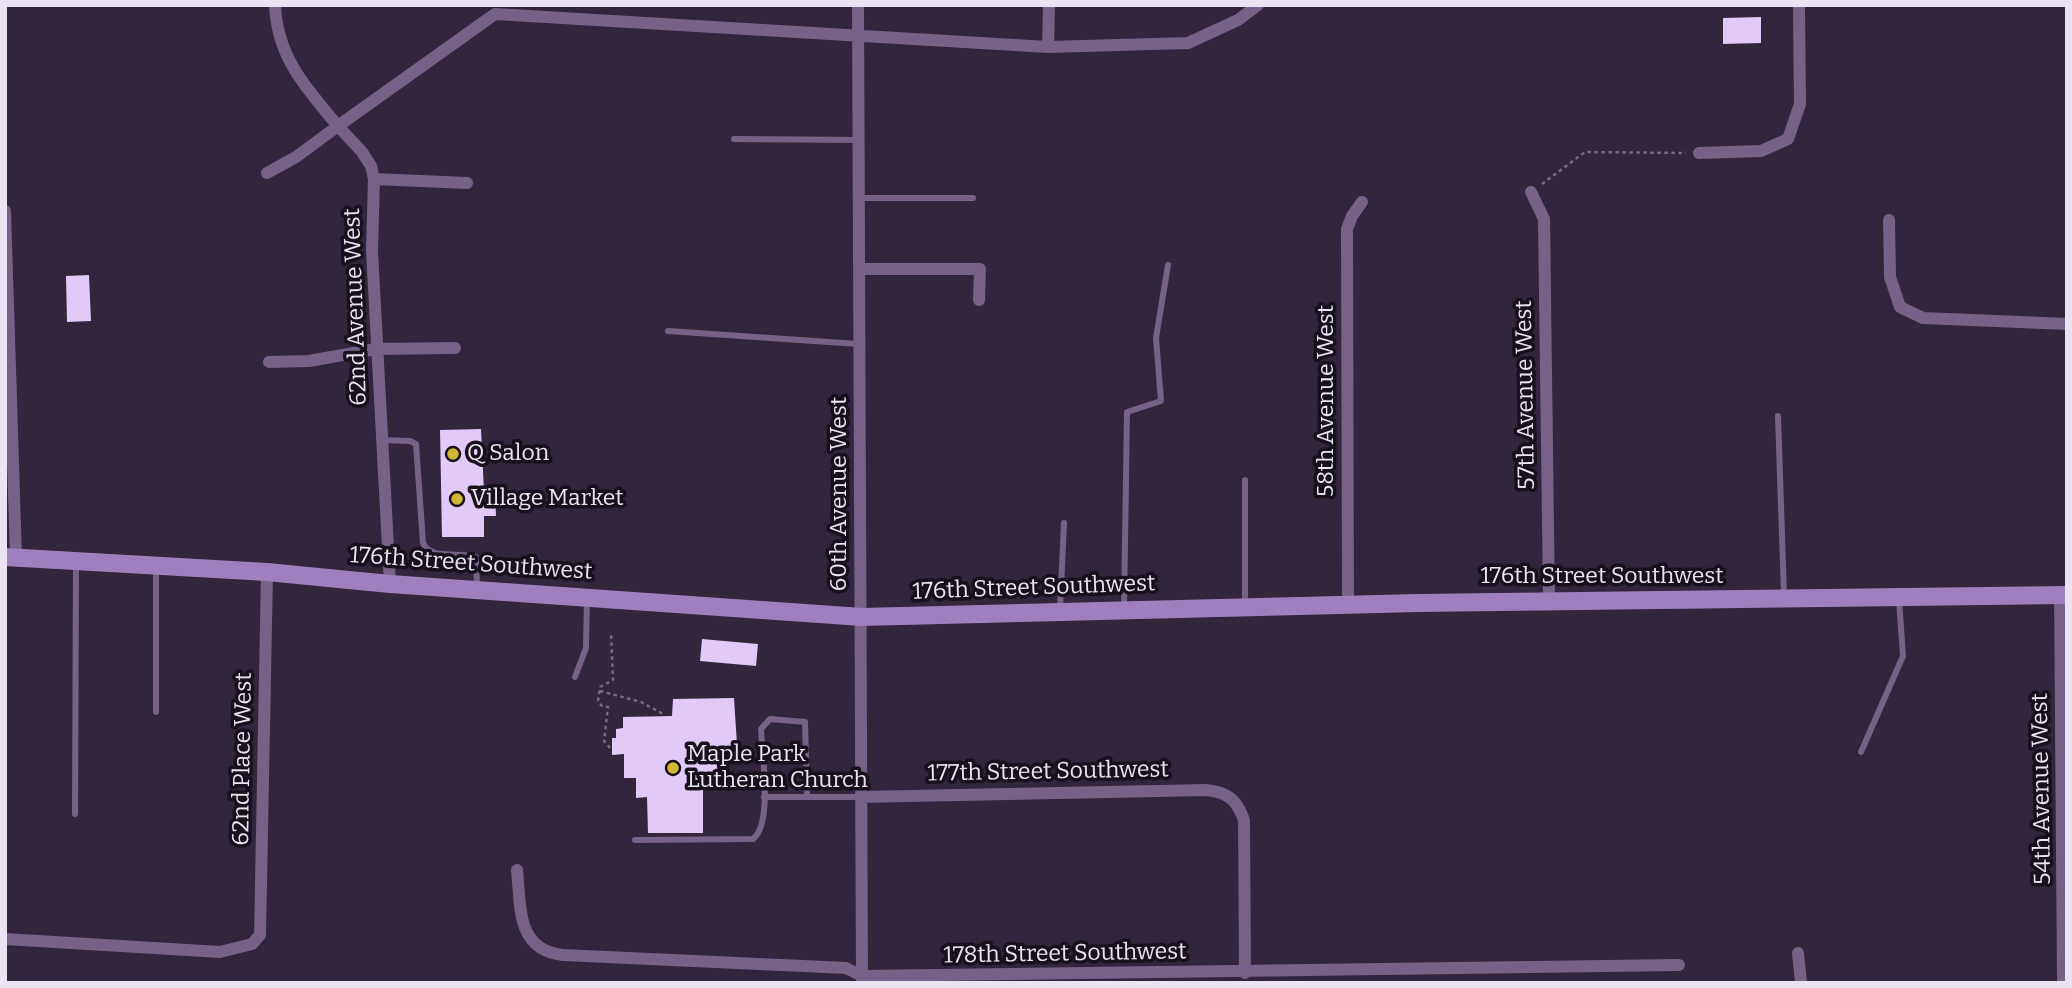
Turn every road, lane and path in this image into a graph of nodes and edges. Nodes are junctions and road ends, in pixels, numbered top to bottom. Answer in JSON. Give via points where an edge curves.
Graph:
{"nodes":[{"id":1,"x":275,"y":5,"type":"edge"},
{"id":2,"x":858,"y":5,"type":"edge"},
{"id":3,"x":1049,"y":5,"type":"edge"},
{"id":4,"x":1237,"y":5,"type":"edge"},
{"id":5,"x":1258,"y":5,"type":"edge"},
{"id":6,"x":1799,"y":5,"type":"edge"},
{"id":7,"x":495,"y":9,"type":"edge"},
{"id":8,"x":1238,"y":20,"type":"junction"},
{"id":9,"x":858,"y":36,"type":"junction"},
{"id":10,"x":1048,"y":47,"type":"junction"},
{"id":11,"x":338,"y":126,"type":"junction"},
{"id":12,"x":734,"y":139,"type":"dead end"},
{"id":13,"x":859,"y":140,"type":"junction"},
{"id":14,"x":1699,"y":153,"type":"joint"},
{"id":15,"x":267,"y":173,"type":"dead end"},
{"id":16,"x":374,"y":179,"type":"junction"},
{"id":17,"x":467,"y":183,"type":"dead end"},
{"id":18,"x":1531,"y":192,"type":"joint"},
{"id":19,"x":859,"y":198,"type":"junction"},
{"id":20,"x":973,"y":198,"type":"dead end"},
{"id":21,"x":1362,"y":202,"type":"dead end"},
{"id":22,"x":5,"y":211,"type":"edge"},
{"id":23,"x":1889,"y":220,"type":"dead end"},
{"id":24,"x":1168,"y":265,"type":"dead end"},
{"id":25,"x":860,"y":269,"type":"junction"},
{"id":26,"x":7,"y":296,"type":"edge"},
{"id":27,"x":979,"y":300,"type":"dead end"},
{"id":28,"x":2067,"y":324,"type":"edge"},
{"id":29,"x":668,"y":331,"type":"dead end"},
{"id":30,"x":860,"y":344,"type":"junction"},
{"id":31,"x":455,"y":348,"type":"dead end"},
{"id":32,"x":376,"y":349,"type":"junction"},
{"id":33,"x":269,"y":362,"type":"dead end"},
{"id":34,"x":1778,"y":416,"type":"dead end"},
{"id":35,"x":382,"y":440,"type":"junction"},
{"id":36,"x":1245,"y":480,"type":"dead end"},
{"id":37,"x":1064,"y":523,"type":"dead end"},
{"id":38,"x":11,"y":557,"type":"edge"},
{"id":39,"x":76,"y":560,"type":"junction"},
{"id":40,"x":156,"y":565,"type":"junction"},
{"id":41,"x":267,"y":572,"type":"junction"},
{"id":42,"x":390,"y":584,"type":"junction"},
{"id":43,"x":477,"y":590,"type":"junction"},
{"id":44,"x":2063,"y":595,"type":"edge"},
{"id":45,"x":587,"y":598,"type":"junction"},
{"id":46,"x":1898,"y":598,"type":"junction"},
{"id":47,"x":1784,"y":600,"type":"junction"},
{"id":48,"x":1549,"y":601,"type":"junction"},
{"id":49,"x":1348,"y":604,"type":"junction"},
{"id":50,"x":1245,"y":607,"type":"junction"},
{"id":51,"x":1124,"y":610,"type":"junction"},
{"id":52,"x":1060,"y":611,"type":"junction"},
{"id":53,"x":862,"y":617,"type":"junction"},
{"id":54,"x":611,"y":634,"type":"dead end"},
{"id":55,"x":575,"y":677,"type":"dead end"},
{"id":56,"x":600,"y":691,"type":"junction"},
{"id":57,"x":156,"y":712,"type":"dead end"},
{"id":58,"x":664,"y":715,"type":"dead end"},
{"id":59,"x":610,"y":748,"type":"dead end"},
{"id":60,"x":1861,"y":752,"type":"dead end"},
{"id":61,"x":764,"y":797,"type":"junction"},
{"id":62,"x":807,"y":797,"type":"junction"},
{"id":63,"x":860,"y":797,"type":"junction"},
{"id":64,"x":75,"y":814,"type":"dead end"},
{"id":65,"x":635,"y":840,"type":"dead end"},
{"id":66,"x":517,"y":870,"type":"dead end"},
{"id":67,"x":5,"y":939,"type":"edge"},
{"id":68,"x":1798,"y":953,"type":"dead end"},
{"id":69,"x":1679,"y":965,"type":"dead end"},
{"id":70,"x":1245,"y":973,"type":"junction"},
{"id":71,"x":862,"y":980,"type":"edge"},
{"id":72,"x":1801,"y":983,"type":"edge"},
{"id":73,"x":2063,"y":983,"type":"edge"}],
"edges":[{"from":1,"to":11,"type":"street","name":"62nd Avenue West","via":[[279,38],[296,76]]},
{"from":2,"to":9,"type":"street","name":"60th Avenue West"},
{"from":3,"to":10,"type":"street"},
{"from":4,"to":8,"type":"street"},
{"from":5,"to":8,"type":"street"},
{"from":6,"to":14,"type":"street","via":[[1800,104],[1788,139],[1761,151]]},
{"from":7,"to":9,"type":"street"},
{"from":7,"to":11,"type":"street"},
{"from":8,"to":10,"type":"street","via":[[1188,43]]},
{"from":9,"to":10,"type":"street"},
{"from":9,"to":13,"type":"street","name":"60th Avenue West"},
{"from":11,"to":15,"type":"street"},
{"from":11,"to":16,"type":"street","name":"62nd Avenue West","via":[[362,152]]},
{"from":12,"to":13,"type":"lane"},
{"from":13,"to":19,"type":"street","name":"60th Avenue West"},
{"from":14,"to":18,"type":"path","via":[[1585,152]]},
{"from":16,"to":17,"type":"street"},
{"from":16,"to":32,"type":"street","name":"62nd Avenue West"},
{"from":18,"to":48,"type":"street","name":"57th Avenue West","via":[[1544,219]]},
{"from":19,"to":20,"type":"lane"},
{"from":19,"to":25,"type":"street","name":"60th Avenue West"},
{"from":21,"to":49,"type":"street","name":"58th Avenue West","via":[[1347,229]]},
{"from":22,"to":26,"type":"street"},
{"from":23,"to":28,"type":"street","via":[[1890,277],[1900,307],[1923,318]]},
{"from":24,"to":51,"type":"lane","via":[[1156,338],[1161,401],[1127,412]]},
{"from":25,"to":27,"type":"street","via":[[980,269]]},
{"from":25,"to":30,"type":"street","name":"60th Avenue West"},
{"from":26,"to":38,"type":"street"},
{"from":29,"to":30,"type":"lane"},
{"from":30,"to":53,"type":"street","name":"60th Avenue West"},
{"from":31,"to":32,"type":"street"},
{"from":32,"to":33,"type":"street","via":[[309,361]]},
{"from":32,"to":35,"type":"street","name":"62nd Avenue West"},
{"from":34,"to":47,"type":"lane"},
{"from":35,"to":42,"type":"street","name":"62nd Avenue West"},
{"from":35,"to":43,"type":"lane","via":[[416,444],[423,543],[433,553],[476,557]]},
{"from":36,"to":50,"type":"lane"},
{"from":37,"to":52,"type":"lane"},
{"from":38,"to":39,"type":"street","name":"176th Street Southwest"},
{"from":39,"to":40,"type":"street","name":"176th Street Southwest"},
{"from":39,"to":64,"type":"lane"},
{"from":40,"to":41,"type":"street","name":"176th Street Southwest"},
{"from":40,"to":57,"type":"lane"},
{"from":41,"to":42,"type":"street","name":"176th Street Southwest"},
{"from":41,"to":67,"type":"street","name":"62nd Place West","via":[[260,934],[252,944],[219,952]]},
{"from":42,"to":43,"type":"street","name":"176th Street Southwest"},
{"from":43,"to":45,"type":"street","name":"176th Street Southwest"},
{"from":44,"to":46,"type":"street","name":"176th Street Southwest"},
{"from":44,"to":73,"type":"street","name":"54th Avenue West"},
{"from":45,"to":53,"type":"street","name":"176th Street Southwest"},
{"from":45,"to":55,"type":"lane","via":[[586,648]]},
{"from":46,"to":47,"type":"street","name":"176th Street Southwest"},
{"from":46,"to":60,"type":"lane","via":[[1903,656]]},
{"from":47,"to":48,"type":"street","name":"176th Street Southwest"},
{"from":48,"to":49,"type":"street","name":"176th Street Southwest"},
{"from":49,"to":50,"type":"street","name":"176th Street Southwest"},
{"from":50,"to":51,"type":"street","name":"176th Street Southwest"},
{"from":51,"to":52,"type":"street","name":"176th Street Southwest"},
{"from":52,"to":53,"type":"street","name":"176th Street Southwest"},
{"from":53,"to":63,"type":"street","name":"60th Avenue West"},
{"from":54,"to":56,"type":"path","via":[[613,680]]},
{"from":56,"to":58,"type":"path","via":[[641,702]]},
{"from":56,"to":59,"type":"path","via":[[598,701],[608,708],[604,741]]},
{"from":61,"to":62,"type":"lane"},
{"from":61,"to":62,"type":"lane","via":[[761,729],[770,719],[805,722]]},
{"from":61,"to":65,"type":"lane","via":[[763,827],[752,839]]},
{"from":62,"to":63,"type":"lane"},
{"from":63,"to":70,"type":"street","name":"177th Street Southwest","via":[[1206,790],[1228,794],[1244,821]]},
{"from":63,"to":71,"type":"street","name":"60th Avenue West"},
{"from":66,"to":71,"type":"street","name":"178th Street Southwest","via":[[525,930],[538,948],[550,954],[846,968]]},
{"from":68,"to":72,"type":"street"},
{"from":69,"to":70,"type":"street","name":"178th Street Southwest"},
{"from":70,"to":71,"type":"street","name":"178th Street Southwest"}]}
